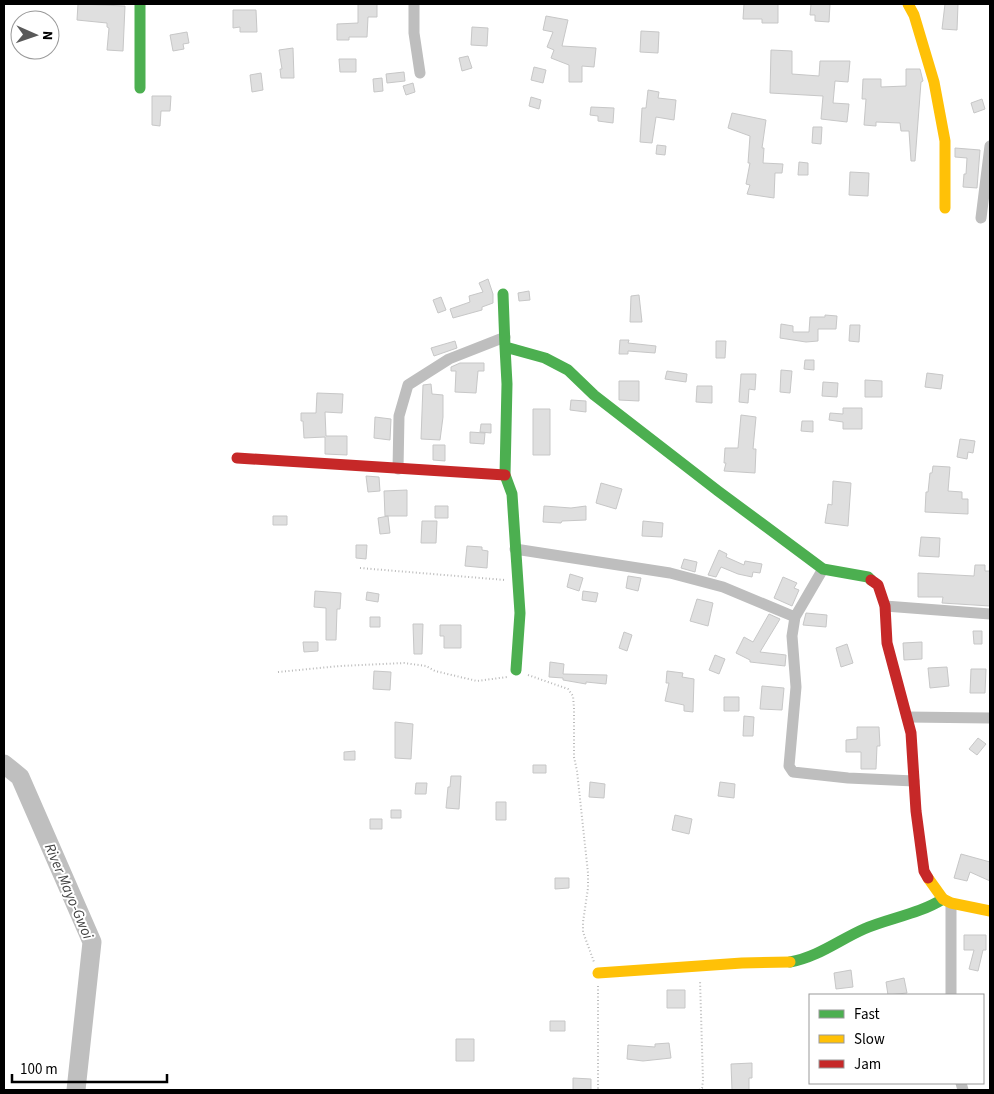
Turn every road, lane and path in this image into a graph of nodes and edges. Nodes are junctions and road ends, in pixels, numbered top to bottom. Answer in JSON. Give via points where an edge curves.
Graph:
{"nodes":[{"id":1,"x":140,"y":4,"type":"edge"},
{"id":2,"x":414,"y":4,"type":"edge"},
{"id":3,"x":908,"y":4,"type":"edge"},
{"id":4,"x":420,"y":73,"type":"dead end"},
{"id":5,"x":140,"y":88,"type":"dead end"},
{"id":6,"x":990,"y":146,"type":"edge"},
{"id":7,"x":945,"y":208,"type":"dead end"},
{"id":8,"x":981,"y":218,"type":"dead end"},
{"id":9,"x":502,"y":294,"type":"dead end"},
{"id":10,"x":505,"y":342,"type":"junction"},
{"id":11,"x":237,"y":458,"type":"dead end"},
{"id":12,"x":398,"y":469,"type":"junction"},
{"id":13,"x":505,"y":476,"type":"junction"},
{"id":14,"x":515,"y":549,"type":"junction"},
{"id":15,"x":360,"y":568,"type":"dead end"},
{"id":16,"x":823,"y":570,"type":"junction"},
{"id":17,"x":517,"y":581,"type":"junction"},
{"id":18,"x":885,"y":606,"type":"junction"},
{"id":19,"x":990,"y":614,"type":"edge"},
{"id":20,"x":796,"y":617,"type":"junction"},
{"id":21,"x":516,"y":670,"type":"junction"},
{"id":22,"x":278,"y":672,"type":"dead end"},
{"id":23,"x":907,"y":717,"type":"junction"},
{"id":24,"x":990,"y":718,"type":"edge"},
{"id":25,"x":914,"y":781,"type":"junction"},
{"id":26,"x":947,"y":901,"type":"junction"},
{"id":27,"x":990,"y":911,"type":"edge"},
{"id":28,"x":700,"y":967,"type":"junction"},
{"id":29,"x":598,"y":972,"type":"junction"},
{"id":30,"x":951,"y":994,"type":"edge"},
{"id":31,"x":598,"y":1090,"type":"edge"},
{"id":32,"x":699,"y":1090,"type":"edge"}],
"edges":[{"from":1,"to":5,"type":"street"},
{"from":2,"to":4,"type":"street","via":[[414,33]]},
{"from":3,"to":7,"type":"street","via":[[914,15],[938,102],[945,141]]},
{"from":6,"to":8,"type":"street"},
{"from":9,"to":10,"type":"street"},
{"from":10,"to":12,"type":"street","via":[[449,359],[408,386],[399,416]]},
{"from":10,"to":13,"type":"street"},
{"from":10,"to":16,"type":"street","via":[[568,370],[594,395]]},
{"from":11,"to":12,"type":"street"},
{"from":12,"to":13,"type":"street"},
{"from":13,"to":14,"type":"street","via":[[512,494]]},
{"from":14,"to":17,"type":"street"},
{"from":14,"to":20,"type":"street","via":[[679,576],[723,587]]},
{"from":15,"to":17,"type":"path"},
{"from":16,"to":18,"type":"street","via":[[868,577],[878,585]]},
{"from":16,"to":20,"type":"street"},
{"from":17,"to":21,"type":"street","via":[[520,613]]},
{"from":18,"to":19,"type":"street"},
{"from":18,"to":23,"type":"street","via":[[887,643]]},
{"from":20,"to":25,"type":"street","via":[[792,636],[796,687],[789,766],[793,772]]},
{"from":21,"to":22,"type":"path","via":[[504,679],[477,681],[404,663]]},
{"from":21,"to":29,"type":"path","via":[[568,689],[572,696],[574,757],[586,845],[588,888],[583,922]]},
{"from":23,"to":24,"type":"street"},
{"from":23,"to":25,"type":"street"},
{"from":25,"to":26,"type":"street","via":[[924,871],[935,890]]},
{"from":26,"to":27,"type":"street"},
{"from":26,"to":28,"type":"street","via":[[870,926],[825,951],[795,961]]},
{"from":26,"to":30,"type":"street"},
{"from":28,"to":29,"type":"street"},
{"from":28,"to":32,"type":"path","via":[[704,1081]]},
{"from":29,"to":31,"type":"path"}]}
